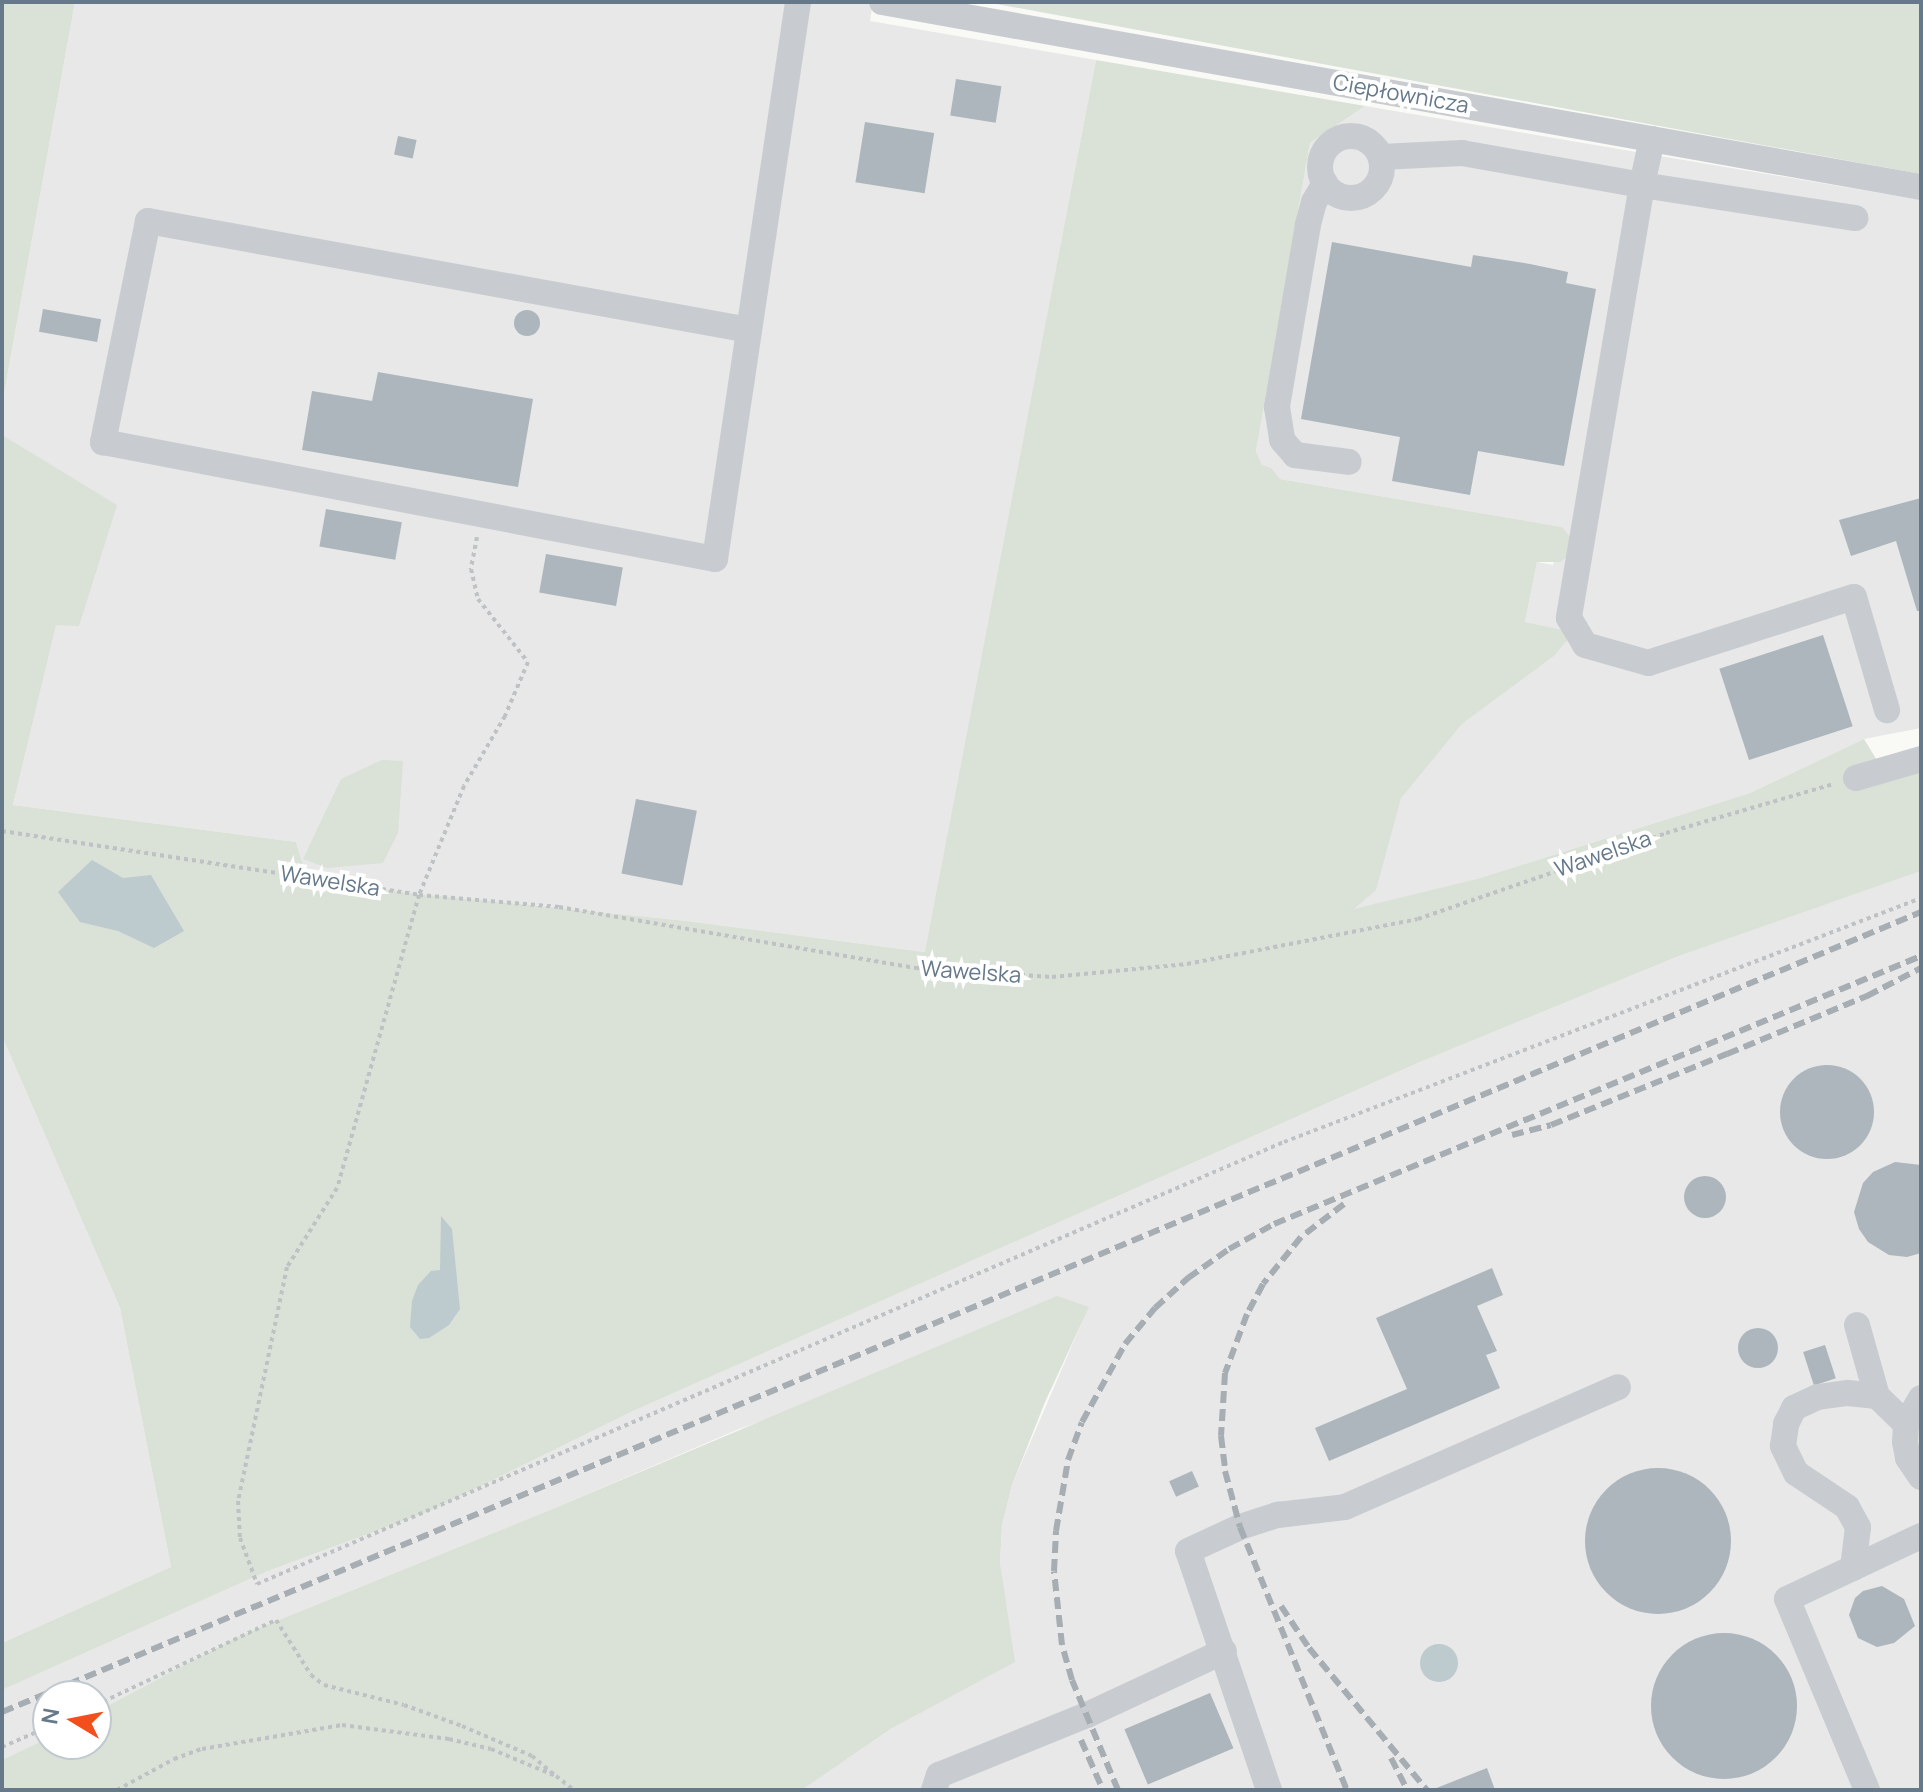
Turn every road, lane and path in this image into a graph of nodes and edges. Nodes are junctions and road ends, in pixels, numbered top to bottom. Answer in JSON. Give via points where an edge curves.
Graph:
{"nodes":[{"id":1,"x":798,"y":2,"type":"edge"},
{"id":2,"x":882,"y":2,"type":"edge"},
{"id":3,"x":1652,"y":139,"type":"junction"},
{"id":4,"x":1381,"y":157,"type":"junction"},
{"id":5,"x":1325,"y":183,"type":"junction"},
{"id":6,"x":1642,"y":185,"type":"junction"},
{"id":7,"x":1921,"y":187,"type":"edge"},
{"id":8,"x":1855,"y":218,"type":"dead end"},
{"id":9,"x":749,"y":330,"type":"junction"},
{"id":10,"x":1349,"y":462,"type":"dead end"},
{"id":11,"x":482,"y":515,"type":"junction"},
{"id":12,"x":1887,"y":710,"type":"dead end"},
{"id":13,"x":1921,"y":759,"type":"edge"},
{"id":14,"x":1856,"y":778,"type":"joint"},
{"id":15,"x":2,"y":831,"type":"edge"},
{"id":16,"x":419,"y":895,"type":"junction"},
{"id":17,"x":1921,"y":898,"type":"edge"},
{"id":18,"x":1857,"y":1325,"type":"dead end"},
{"id":19,"x":1618,"y":1387,"type":"dead end"},
{"id":20,"x":1877,"y":1396,"type":"junction"},
{"id":21,"x":1921,"y":1398,"type":"edge"},
{"id":22,"x":1906,"y":1424,"type":"junction"},
{"id":23,"x":1921,"y":1477,"type":"edge"},
{"id":24,"x":1921,"y":1536,"type":"edge"},
{"id":25,"x":1853,"y":1568,"type":"junction"},
{"id":26,"x":1224,"y":1651,"type":"junction"},
{"id":27,"x":112,"y":1697,"type":"edge"},
{"id":28,"x":32,"y":1734,"type":"edge"},
{"id":29,"x":2,"y":1747,"type":"edge"},
{"id":30,"x":556,"y":1776,"type":"junction"},
{"id":31,"x":117,"y":1790,"type":"edge"},
{"id":32,"x":574,"y":1790,"type":"edge"},
{"id":33,"x":934,"y":1790,"type":"edge"},
{"id":34,"x":1269,"y":1790,"type":"edge"},
{"id":35,"x":1867,"y":1790,"type":"edge"}],
"edges":[{"from":1,"to":9,"type":"lane"},
{"from":2,"to":3,"type":"lane","name":"Ciepłownicza"},
{"from":3,"to":6,"type":"lane"},
{"from":3,"to":7,"type":"lane","name":"Ciepłownicza"},
{"from":4,"to":5,"type":"lane","via":[[1378,184],[1361,197],[1340,196]]},
{"from":4,"to":5,"type":"lane","via":[[1362,138],[1335,140],[1322,156]]},
{"from":4,"to":6,"type":"lane","via":[[1462,153]]},
{"from":5,"to":10,"type":"lane","via":[[1308,225],[1277,407],[1282,440],[1295,455]]},
{"from":6,"to":8,"type":"lane"},
{"from":6,"to":12,"type":"lane","via":[[1569,618],[1585,645],[1648,663],[1854,597]]},
{"from":9,"to":11,"type":"lane","via":[[715,559]]},
{"from":9,"to":11,"type":"lane","via":[[148,221],[103,442]]},
{"from":11,"to":16,"type":"path","via":[[471,569],[478,599],[528,662],[505,716],[464,786]]},
{"from":13,"to":14,"type":"lane"},
{"from":14,"to":16,"type":"path","name":"Wawelska","via":[[1666,833],[1418,919],[1187,964],[1052,977],[917,968],[559,907]]},
{"from":15,"to":16,"type":"path","name":"Wawelska"},
{"from":16,"to":17,"type":"path","via":[[337,1188],[287,1267],[238,1501],[240,1538],[257,1584],[1284,1142]]},
{"from":18,"to":20,"type":"lane"},
{"from":19,"to":26,"type":"lane","via":[[1345,1507],[1278,1515],[1188,1551]]},
{"from":20,"to":22,"type":"lane"},
{"from":20,"to":25,"type":"lane","via":[[1818,1397],[1794,1408],[1786,1424],[1783,1446],[1796,1473],[1847,1507],[1858,1527]]},
{"from":21,"to":22,"type":"lane"},
{"from":22,"to":23,"type":"lane","via":[[1908,1458]]},
{"from":24,"to":25,"type":"lane"},
{"from":25,"to":35,"type":"lane","via":[[1787,1599]]},
{"from":26,"to":33,"type":"lane","via":[[1087,1715],[939,1775]]},
{"from":26,"to":34,"type":"lane"},
{"from":27,"to":30,"type":"path","via":[[276,1620],[311,1675],[324,1685],[462,1726],[532,1756]]},
{"from":28,"to":29,"type":"path"},
{"from":30,"to":31,"type":"path","via":[[519,1758],[463,1742],[342,1725],[202,1749]]},
{"from":30,"to":32,"type":"path"}]}
